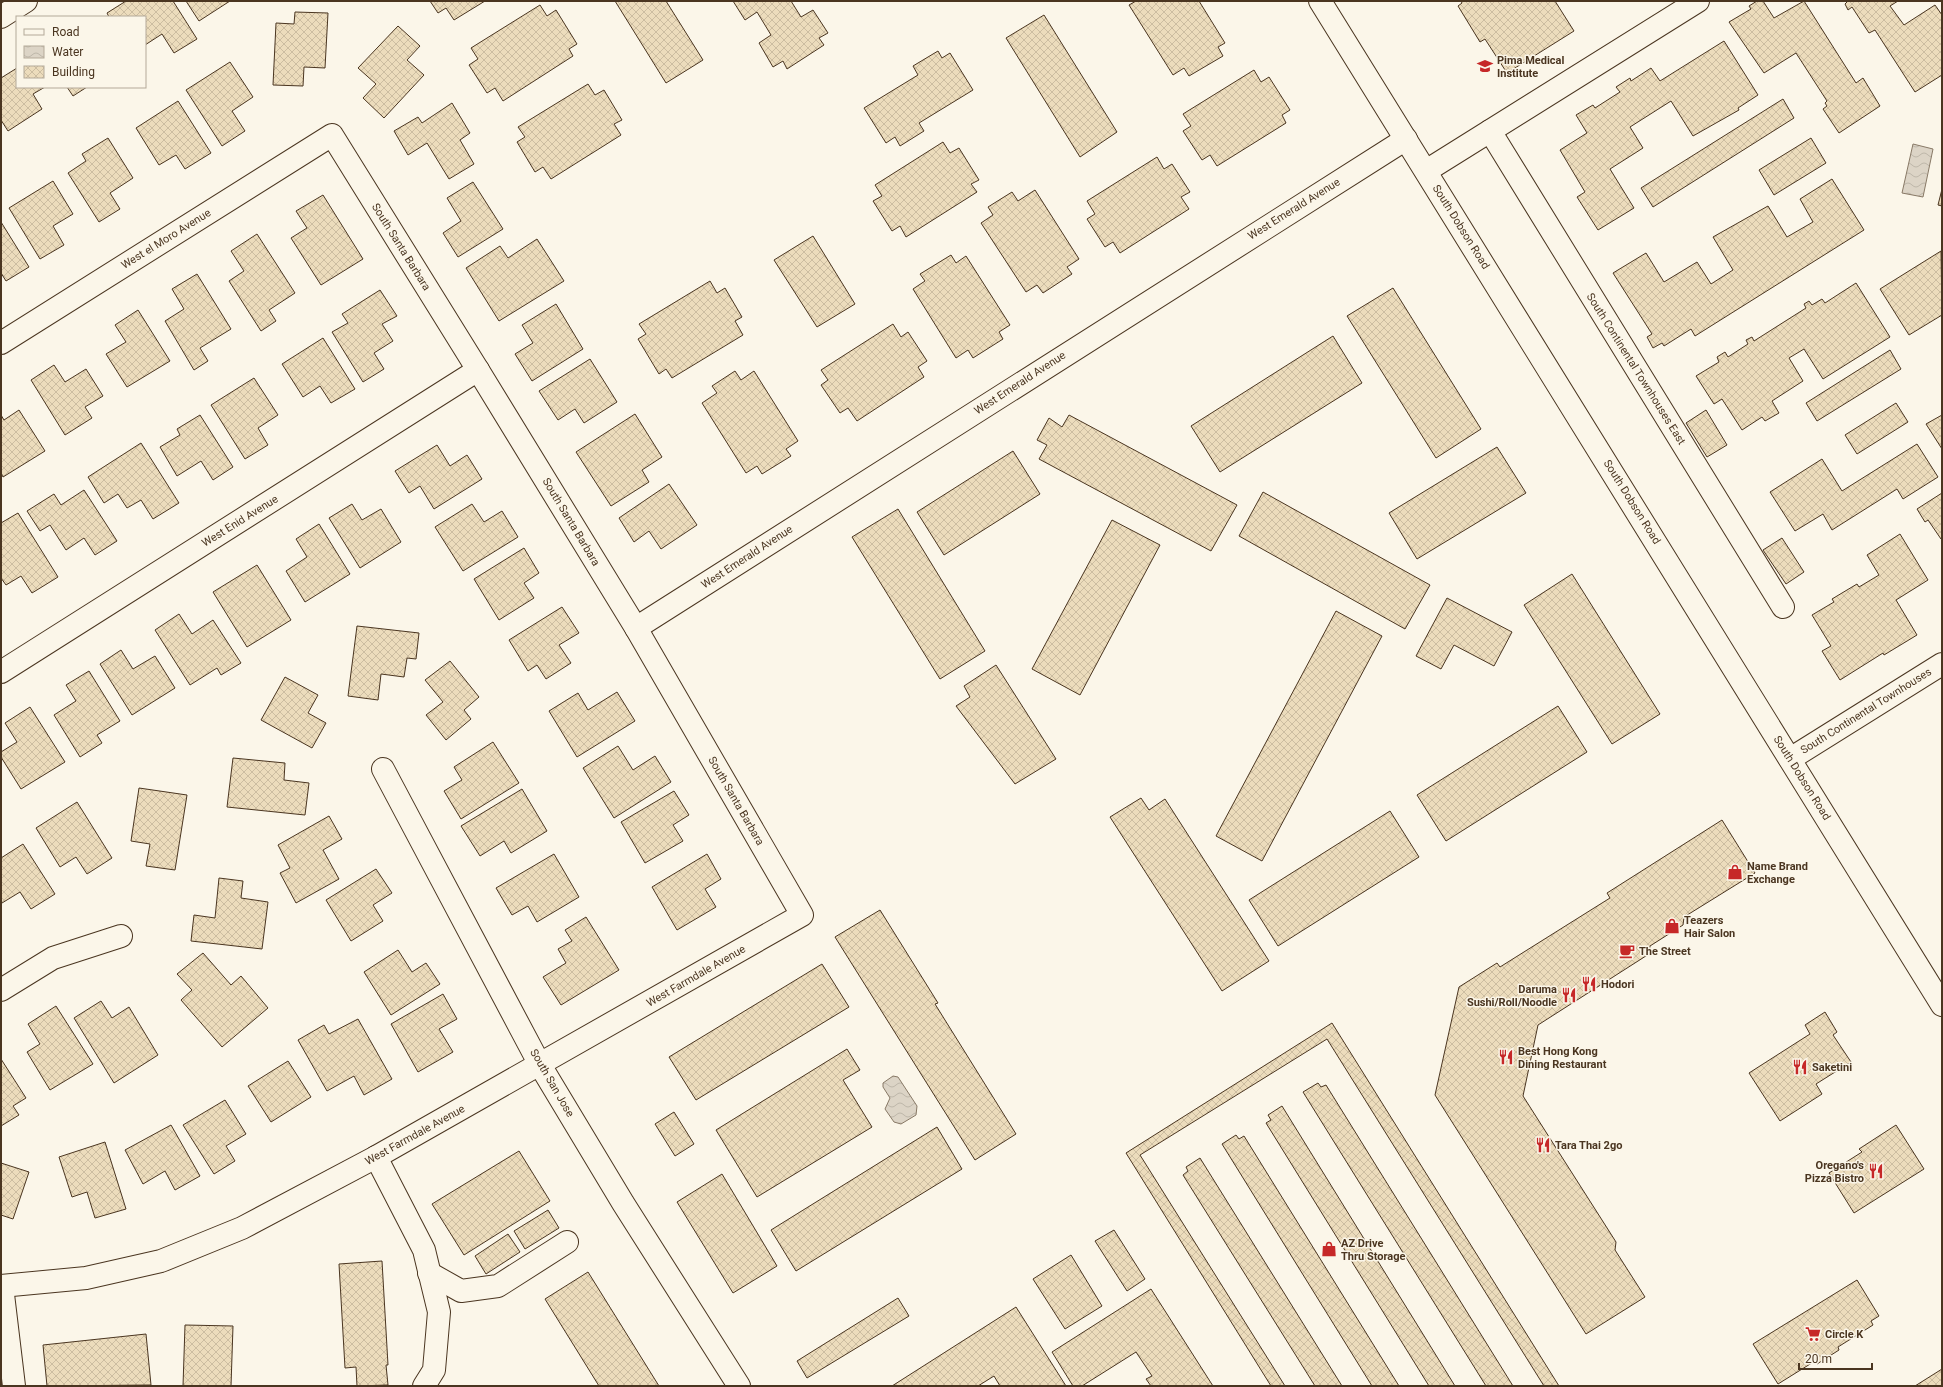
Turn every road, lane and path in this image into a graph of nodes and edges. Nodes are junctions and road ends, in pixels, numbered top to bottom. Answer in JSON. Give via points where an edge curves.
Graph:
{"nodes":[{"id":1,"x":26,"y":1,"type":"edge"},
{"id":2,"x":1320,"y":1,"type":"edge"},
{"id":3,"x":1698,"y":1,"type":"edge"},
{"id":4,"x":1,"y":17,"type":"edge"},
{"id":5,"x":1490,"y":131,"type":"junction"},
{"id":6,"x":332,"y":135,"type":"joint"},
{"id":7,"x":1406,"y":139,"type":"junction"},
{"id":8,"x":1426,"y":171,"type":"junction"},
{"id":9,"x":1,"y":343,"type":"edge"},
{"id":10,"x":478,"y":370,"type":"junction"},
{"id":11,"x":1783,"y":607,"type":"dead end"},
{"id":12,"x":636,"y":628,"type":"junction"},
{"id":13,"x":1942,"y":664,"type":"edge"},
{"id":14,"x":1,"y":672,"type":"edge"},
{"id":15,"x":1790,"y":759,"type":"junction"},
{"id":16,"x":383,"y":769,"type":"dead end"},
{"id":17,"x":802,"y":915,"type":"joint"},
{"id":18,"x":122,"y":936,"type":"dead end"},
{"id":19,"x":1,"y":990,"type":"edge"},
{"id":20,"x":1942,"y":1005,"type":"edge"},
{"id":21,"x":540,"y":1065,"type":"junction"},
{"id":22,"x":376,"y":1157,"type":"junction"},
{"id":23,"x":568,"y":1242,"type":"dead end"},
{"id":24,"x":429,"y":1273,"type":"junction"},
{"id":25,"x":2,"y":1286,"type":"edge"},
{"id":26,"x":14,"y":1386,"type":"edge"},
{"id":27,"x":424,"y":1386,"type":"edge"},
{"id":28,"x":739,"y":1386,"type":"edge"}],
"edges":[{"from":1,"to":4,"type":"street"},
{"from":2,"to":7,"type":"street","name":"South Dobson Road"},
{"from":3,"to":5,"type":"street"},
{"from":5,"to":8,"type":"street"},
{"from":5,"to":11,"type":"street","name":"South Continental Townhouses East"},
{"from":6,"to":9,"type":"street","name":"West el Moro Avenue"},
{"from":6,"to":10,"type":"street","name":"South Santa Barbara"},
{"from":7,"to":8,"type":"street","name":"South Dobson Road"},
{"from":7,"to":12,"type":"street","name":"West Emerald Avenue"},
{"from":8,"to":15,"type":"street","name":"South Dobson Road"},
{"from":10,"to":12,"type":"street","name":"South Santa Barbara"},
{"from":10,"to":14,"type":"street","name":"West Enid Avenue"},
{"from":12,"to":17,"type":"street","name":"South Santa Barbara"},
{"from":13,"to":15,"type":"street","name":"South Continental Townhouses"},
{"from":15,"to":20,"type":"street","name":"South Dobson Road"},
{"from":16,"to":21,"type":"street","name":"South San Jose"},
{"from":17,"to":21,"type":"street","name":"West Farmdale Avenue"},
{"from":18,"to":19,"type":"street","via":[[53,958]]},
{"from":21,"to":22,"type":"street","name":"West Farmdale Avenue"},
{"from":21,"to":28,"type":"street","name":"South San Jose"},
{"from":22,"to":24,"type":"street","via":[[424,1250]]},
{"from":22,"to":25,"type":"street","name":"West Farmdale Avenue","via":[[242,1228],[161,1261],[86,1278]]},
{"from":23,"to":24,"type":"street","via":[[498,1286],[461,1291]]},
{"from":24,"to":27,"type":"street","via":[[438,1312],[434,1370]]},
{"from":25,"to":26,"type":"street"}]}
